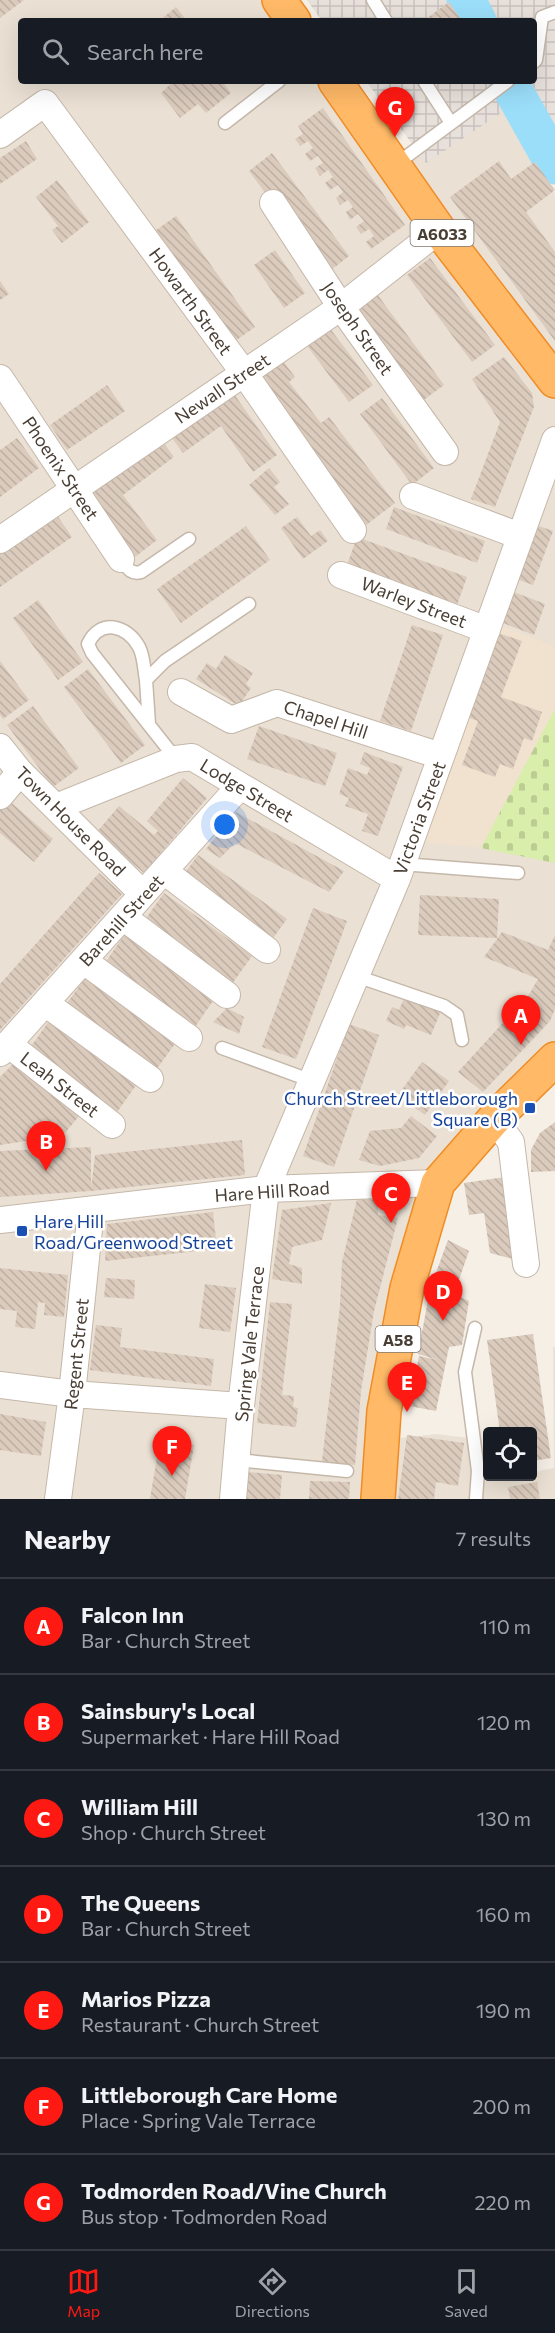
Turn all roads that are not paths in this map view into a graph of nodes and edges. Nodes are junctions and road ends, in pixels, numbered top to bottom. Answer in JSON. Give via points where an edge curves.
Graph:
{"nodes":[{"id":1,"x":279,"y":0,"type":"edge"},
{"id":2,"x":373,"y":0,"type":"edge"},
{"id":3,"x":555,"y":12,"type":"edge"},
{"id":4,"x":292,"y":18,"type":"edge"},
{"id":5,"x":384,"y":18,"type":"edge"},
{"id":6,"x":537,"y":48,"type":"edge"},
{"id":7,"x":275,"y":84,"type":"edge"},
{"id":8,"x":337,"y":84,"type":"edge"},
{"id":9,"x":426,"y":84,"type":"edge"},
{"id":10,"x":504,"y":84,"type":"edge"},
{"id":11,"x":225,"y":123,"type":"dead end"},
{"id":12,"x":451,"y":123,"type":"junction"},
{"id":13,"x":0,"y":135,"type":"edge"},
{"id":14,"x":394,"y":166,"type":"junction"},
{"id":15,"x":273,"y":203,"type":"dead end"},
{"id":16,"x":440,"y":230,"type":"junction"},
{"id":17,"x":341,"y":307,"type":"junction"},
{"id":18,"x":244,"y":374,"type":"junction"},
{"id":19,"x":0,"y":378,"type":"edge"},
{"id":20,"x":555,"y":381,"type":"edge"},
{"id":21,"x":555,"y":440,"type":"edge"},
{"id":22,"x":445,"y":452,"type":"dead end"},
{"id":23,"x":75,"y":489,"type":"junction"},
{"id":24,"x":413,"y":496,"type":"dead end"},
{"id":25,"x":353,"y":530,"type":"dead end"},
{"id":26,"x":520,"y":536,"type":"junction"},
{"id":27,"x":189,"y":539,"type":"dead end"},
{"id":28,"x":0,"y":540,"type":"edge"},
{"id":29,"x":122,"y":559,"type":"joint"},
{"id":30,"x":341,"y":575,"type":"dead end"},
{"id":31,"x":249,"y":604,"type":"dead end"},
{"id":32,"x":487,"y":630,"type":"junction"},
{"id":33,"x":146,"y":680,"type":"junction"},
{"id":34,"x":181,"y":692,"type":"dead end"},
{"id":35,"x":149,"y":725,"type":"junction"},
{"id":36,"x":0,"y":747,"type":"edge"},
{"id":37,"x":441,"y":756,"type":"junction"},
{"id":38,"x":176,"y":759,"type":"junction"},
{"id":39,"x":20,"y":772,"type":"junction"},
{"id":40,"x":240,"y":786,"type":"junction"},
{"id":41,"x":0,"y":796,"type":"edge"},
{"id":42,"x":56,"y":807,"type":"junction"},
{"id":43,"x":164,"y":871,"type":"junction"},
{"id":44,"x":399,"y":872,"type":"junction"},
{"id":45,"x":518,"y":873,"type":"dead end"},
{"id":46,"x":143,"y":894,"type":"junction"},
{"id":47,"x":123,"y":917,"type":"junction"},
{"id":48,"x":267,"y":950,"type":"dead end"},
{"id":49,"x":84,"y":961,"type":"junction"},
{"id":50,"x":356,"y":976,"type":"junction"},
{"id":51,"x":228,"y":995,"type":"dead end"},
{"id":52,"x":45,"y":1003,"type":"junction"},
{"id":53,"x":189,"y":1038,"type":"dead end"},
{"id":54,"x":462,"y":1040,"type":"dead end"},
{"id":55,"x":4,"y":1048,"type":"edge"},
{"id":56,"x":222,"y":1048,"type":"dead end"},
{"id":57,"x":555,"y":1059,"type":"edge"},
{"id":58,"x":150,"y":1079,"type":"dead end"},
{"id":59,"x":312,"y":1081,"type":"junction"},
{"id":60,"x":494,"y":1119,"type":"junction"},
{"id":61,"x":112,"y":1125,"type":"dead end"},
{"id":62,"x":438,"y":1183,"type":"junction"},
{"id":63,"x":266,"y":1190,"type":"junction"},
{"id":64,"x":91,"y":1210,"type":"junction"},
{"id":65,"x":0,"y":1220,"type":"edge"},
{"id":66,"x":526,"y":1264,"type":"dead end"},
{"id":67,"x":474,"y":1328,"type":"dead end"},
{"id":68,"x":0,"y":1385,"type":"edge"},
{"id":69,"x":72,"y":1394,"type":"junction"},
{"id":70,"x":241,"y":1406,"type":"junction"},
{"id":71,"x":237,"y":1460,"type":"junction"},
{"id":72,"x":347,"y":1471,"type":"dead end"},
{"id":73,"x":58,"y":1499,"type":"edge"},
{"id":74,"x":233,"y":1499,"type":"edge"},
{"id":75,"x":378,"y":1499,"type":"edge"},
{"id":76,"x":476,"y":1499,"type":"edge"}],
"edges":[{"from":1,"to":4,"type":"highway"},
{"from":2,"to":5,"type":"lane"},
{"from":3,"to":6,"type":"lane","via":[[542,17]]},
{"from":7,"to":11,"type":"lane"},
{"from":8,"to":14,"type":"highway","number":"A6033"},
{"from":9,"to":12,"type":"lane"},
{"from":10,"to":12,"type":"lane"},
{"from":12,"to":14,"type":"lane"},
{"from":13,"to":18,"type":"street","name":"Howarth Street","via":[[45,103]]},
{"from":14,"to":16,"type":"highway","number":"A6033"},
{"from":15,"to":17,"type":"street","name":"Joseph Street"},
{"from":16,"to":17,"type":"street","name":"Newall Street"},
{"from":16,"to":20,"type":"highway","number":"A6033"},
{"from":17,"to":18,"type":"street","name":"Newall Street"},
{"from":17,"to":22,"type":"street","name":"Joseph Street"},
{"from":18,"to":23,"type":"street","name":"Newall Street"},
{"from":18,"to":25,"type":"street","name":"Howarth Street"},
{"from":19,"to":23,"type":"street","name":"Phoenix Street"},
{"from":21,"to":26,"type":"street","name":"Victoria Street"},
{"from":23,"to":28,"type":"street","name":"Newall Street"},
{"from":23,"to":29,"type":"street","name":"Phoenix Street"},
{"from":24,"to":26,"type":"street"},
{"from":26,"to":32,"type":"street","name":"Victoria Street"},
{"from":27,"to":29,"type":"lane","via":[[136,574],[129,571]]},
{"from":30,"to":32,"type":"street","name":"Warley Street"},
{"from":31,"to":33,"type":"lane","via":[[165,661]]},
{"from":32,"to":37,"type":"street","name":"Victoria Street"},
{"from":33,"to":35,"type":"lane"},
{"from":33,"to":35,"type":"lane","via":[[140,649],[132,638],[104,627],[92,635],[88,644],[92,653]]},
{"from":34,"to":37,"type":"street","name":"Chapel Hill","via":[[231,720],[277,703]]},
{"from":35,"to":38,"type":"lane"},
{"from":36,"to":39,"type":"street","name":"Town House Road"},
{"from":37,"to":44,"type":"street","name":"Victoria Street"},
{"from":38,"to":40,"type":"street","name":"Lodge Street","via":[[192,757]]},
{"from":38,"to":42,"type":"street","name":"Lodge Street"},
{"from":39,"to":41,"type":"street"},
{"from":39,"to":42,"type":"street","name":"Town House Road"},
{"from":40,"to":43,"type":"street","name":"Barehill Street"},
{"from":40,"to":44,"type":"street","name":"Lodge Street"},
{"from":42,"to":46,"type":"street","name":"Town House Road"},
{"from":43,"to":46,"type":"street","name":"Barehill Street"},
{"from":43,"to":48,"type":"street"},
{"from":44,"to":45,"type":"lane"},
{"from":44,"to":50,"type":"street","name":"Victoria Street"},
{"from":46,"to":47,"type":"street","name":"Barehill Street"},
{"from":47,"to":49,"type":"street","name":"Barehill Street"},
{"from":47,"to":51,"type":"street"},
{"from":49,"to":52,"type":"street","name":"Barehill Street"},
{"from":49,"to":53,"type":"street"},
{"from":50,"to":54,"type":"lane","via":[[444,1006],[457,1015]]},
{"from":50,"to":59,"type":"street","name":"Victoria Street"},
{"from":52,"to":55,"type":"street","name":"Barehill Street"},
{"from":52,"to":58,"type":"street"},
{"from":55,"to":61,"type":"street","name":"Leah Street"},
{"from":56,"to":59,"type":"lane"},
{"from":57,"to":60,"type":"highway","number":"A58"},
{"from":59,"to":63,"type":"street","name":"Victoria Street"},
{"from":60,"to":62,"type":"highway","number":"A58"},
{"from":60,"to":66,"type":"street","via":[[511,1142]]},
{"from":62,"to":63,"type":"street","name":"Hare Hill Road"},
{"from":62,"to":75,"type":"highway","number":"A58","via":[[407,1288],[384,1411]]},
{"from":63,"to":64,"type":"street","name":"Hare Hill Road"},
{"from":63,"to":70,"type":"street","name":"Spring Vale Terrace"},
{"from":64,"to":65,"type":"street","name":"Hare Hill Road"},
{"from":64,"to":69,"type":"street","name":"Regent Street"},
{"from":67,"to":76,"type":"lane","via":[[465,1372],[478,1471]]},
{"from":68,"to":69,"type":"street"},
{"from":69,"to":70,"type":"street"},
{"from":69,"to":73,"type":"street","name":"Regent Street"},
{"from":70,"to":71,"type":"street","name":"Spring Vale Terrace"},
{"from":71,"to":72,"type":"lane"},
{"from":71,"to":74,"type":"street","name":"Spring Vale Terrace"}]}
